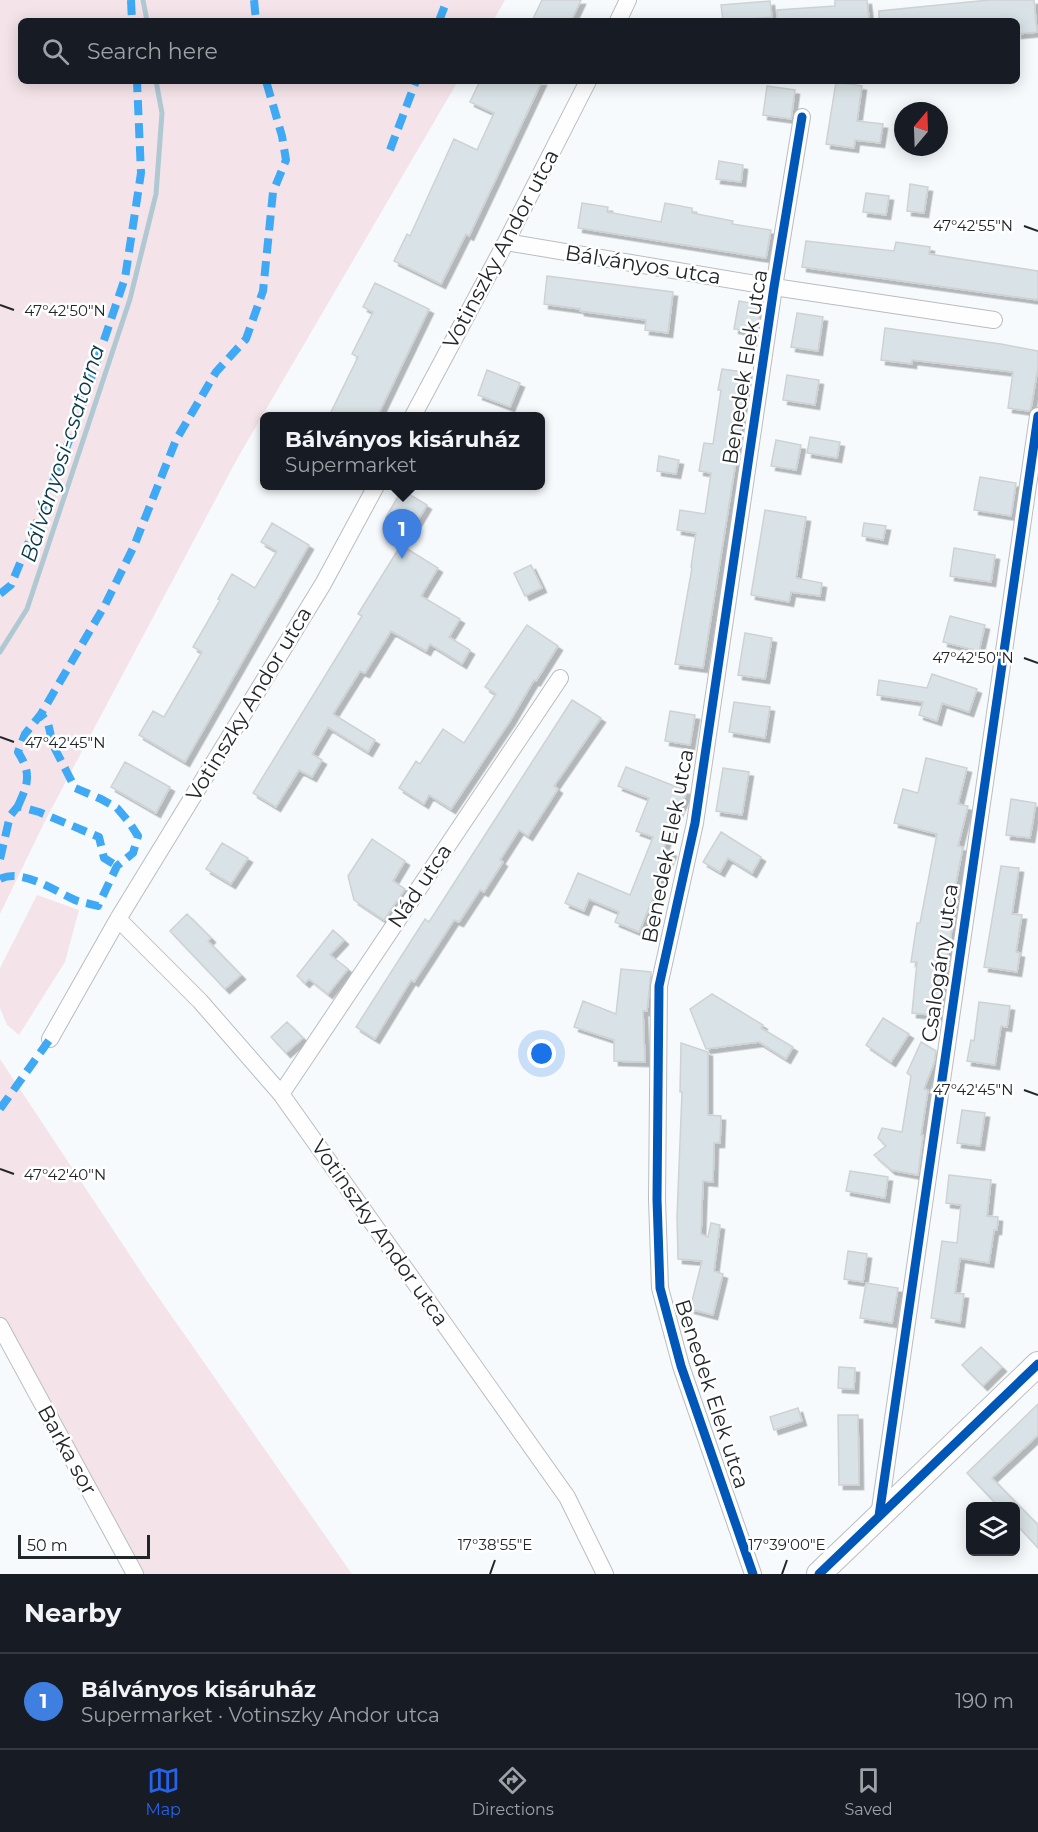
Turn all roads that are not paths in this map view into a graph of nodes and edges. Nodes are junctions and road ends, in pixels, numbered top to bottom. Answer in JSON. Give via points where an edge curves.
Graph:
{"nodes":[{"id":1,"x":628,"y":0,"type":"edge"},
{"id":2,"x":619,"y":18,"type":"edge"},
{"id":3,"x":586,"y":84,"type":"edge"},
{"id":4,"x":802,"y":117,"type":"dead end"},
{"id":5,"x":506,"y":242,"type":"junction"},
{"id":6,"x":774,"y":287,"type":"junction"},
{"id":7,"x":994,"y":320,"type":"dead end"},
{"id":8,"x":416,"y":412,"type":"edge"},
{"id":9,"x":1038,"y":416,"type":"edge"},
{"id":10,"x":374,"y":490,"type":"edge"},
{"id":11,"x":560,"y":678,"type":"dead end"},
{"id":12,"x":118,"y":919,"type":"junction"},
{"id":13,"x":50,"y":1039,"type":"dead end"},
{"id":14,"x":281,"y":1094,"type":"junction"},
{"id":15,"x":0,"y":1326,"type":"edge"},
{"id":16,"x":1038,"y":1364,"type":"edge"},
{"id":17,"x":879,"y":1516,"type":"junction"},
{"id":18,"x":135,"y":1574,"type":"edge"},
{"id":19,"x":605,"y":1574,"type":"edge"},
{"id":20,"x":753,"y":1574,"type":"edge"},
{"id":21,"x":819,"y":1574,"type":"edge"}],
"edges":[{"from":1,"to":2,"type":"street"},
{"from":3,"to":5,"type":"street","name":"Votinszky Andor utca"},
{"from":4,"to":6,"type":"street","name":"Benedek Elek utca"},
{"from":5,"to":6,"type":"street","name":"Bálványos utca"},
{"from":5,"to":8,"type":"street","name":"Votinszky Andor utca"},
{"from":6,"to":7,"type":"street","name":"Bálványos utca"},
{"from":6,"to":20,"type":"street","name":"Benedek Elek utca","via":[[695,823],[658,986],[660,1288],[681,1366]]},
{"from":9,"to":17,"type":"street","name":"Csalogány utca"},
{"from":10,"to":12,"type":"street","name":"Votinszky Andor utca","via":[[323,584]]},
{"from":11,"to":14,"type":"street","name":"Nád utca"},
{"from":12,"to":13,"type":"street","name":"Votinszky Andor utca"},
{"from":12,"to":14,"type":"street","name":"Votinszky Andor utca","via":[[200,1001]]},
{"from":14,"to":19,"type":"street","name":"Votinszky Andor utca","via":[[567,1497]]},
{"from":15,"to":18,"type":"street","name":"Barka sor"},
{"from":16,"to":17,"type":"main road"},
{"from":17,"to":21,"type":"main road"}]}
